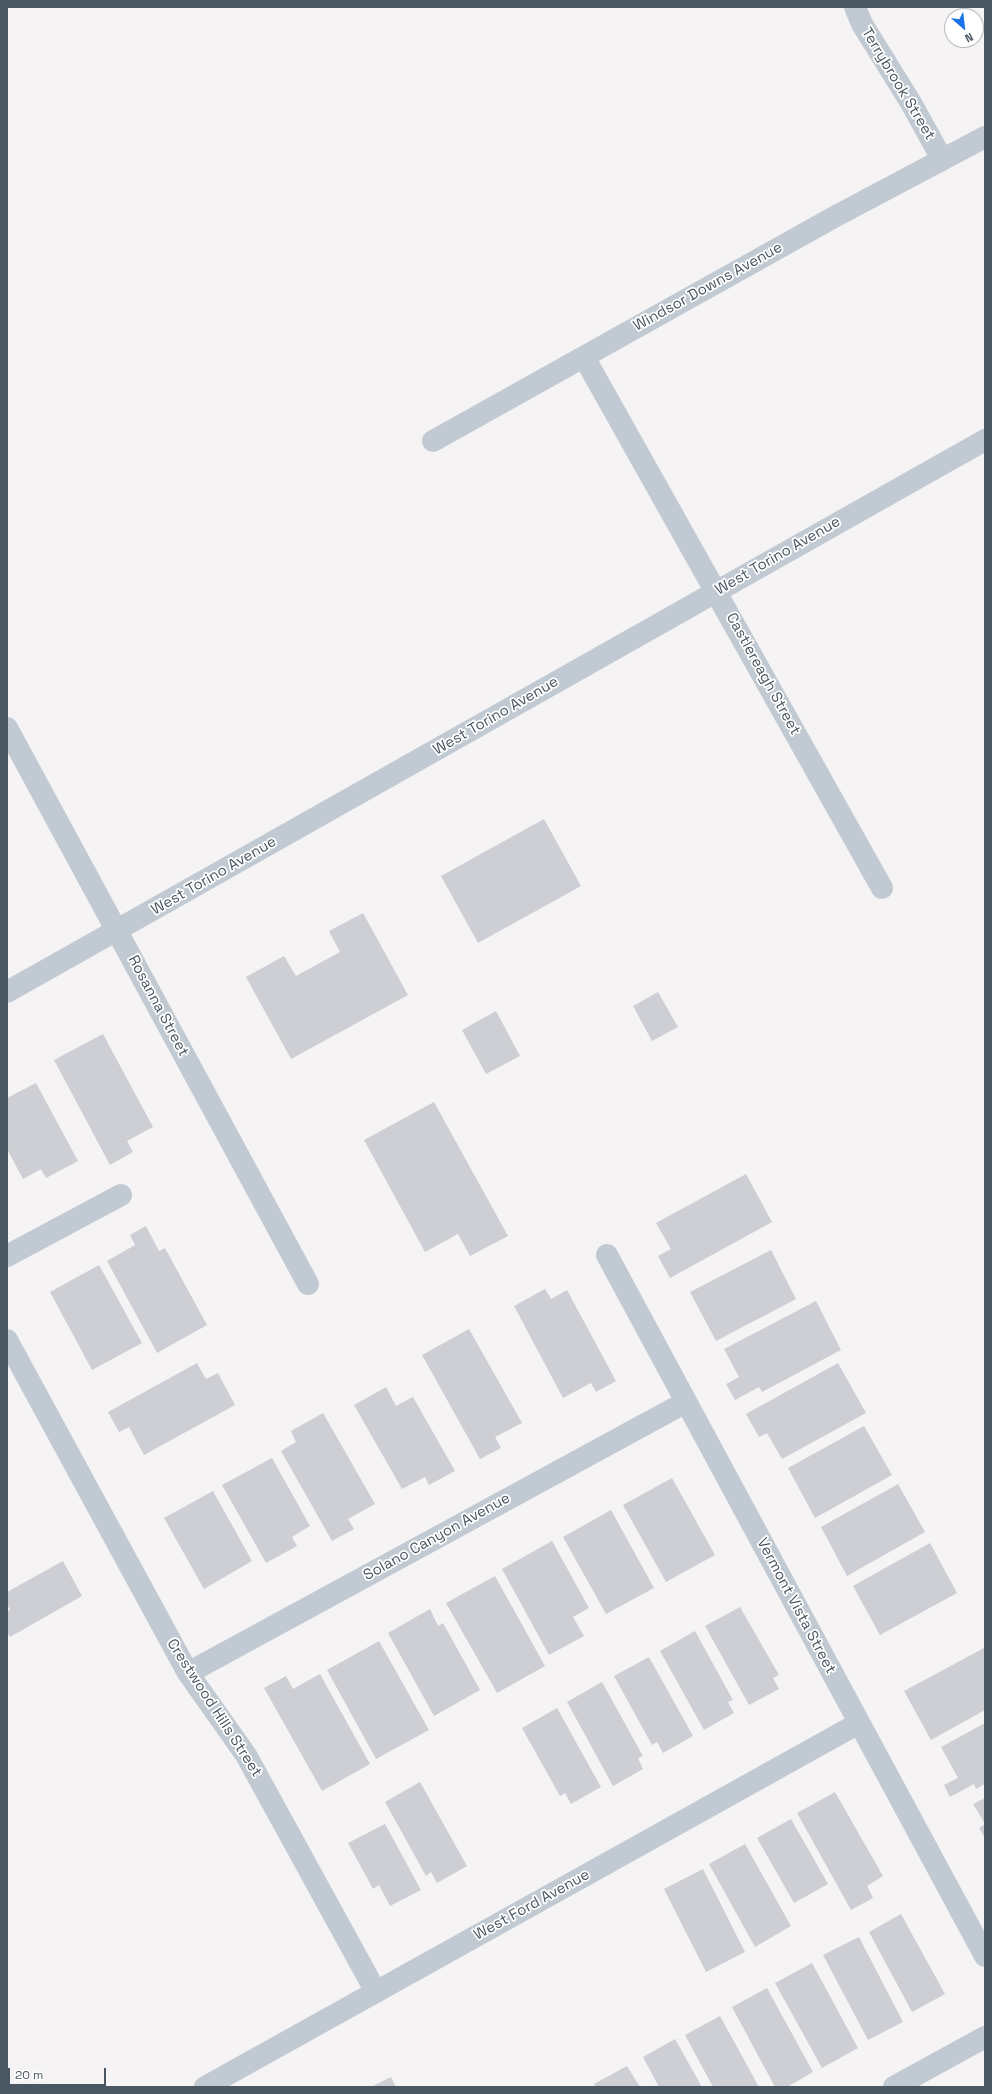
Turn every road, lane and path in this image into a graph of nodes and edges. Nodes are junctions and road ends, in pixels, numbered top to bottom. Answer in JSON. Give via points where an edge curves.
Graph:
{"nodes":[{"id":1,"x":855,"y":7,"type":"edge"},
{"id":2,"x":985,"y":136,"type":"edge"},
{"id":3,"x":942,"y":159,"type":"junction"},
{"id":4,"x":584,"y":357,"type":"junction"},
{"id":5,"x":985,"y":440,"type":"edge"},
{"id":6,"x":433,"y":441,"type":"dead end"},
{"id":7,"x":717,"y":591,"type":"junction"},
{"id":8,"x":7,"y":728,"type":"edge"},
{"id":9,"x":882,"y":888,"type":"dead end"},
{"id":10,"x":118,"y":931,"type":"junction"},
{"id":11,"x":7,"y":992,"type":"edge"},
{"id":12,"x":121,"y":1195,"type":"dead end"},
{"id":13,"x":7,"y":1256,"type":"edge"},
{"id":14,"x":607,"y":1256,"type":"dead end"},
{"id":15,"x":308,"y":1284,"type":"dead end"},
{"id":16,"x":7,"y":1340,"type":"edge"},
{"id":17,"x":686,"y":1402,"type":"junction"},
{"id":18,"x":188,"y":1673,"type":"junction"},
{"id":19,"x":859,"y":1722,"type":"junction"},
{"id":20,"x":985,"y":1956,"type":"edge"},
{"id":21,"x":376,"y":1992,"type":"junction"},
{"id":22,"x":985,"y":2037,"type":"edge"},
{"id":23,"x":205,"y":2087,"type":"edge"},
{"id":24,"x":894,"y":2087,"type":"edge"}],
"edges":[{"from":1,"to":3,"type":"street","name":"Terrybrook Street","via":[[862,24]]},
{"from":2,"to":3,"type":"street","name":"Windsor Downs Avenue"},
{"from":3,"to":4,"type":"street","name":"Windsor Downs Avenue"},
{"from":4,"to":6,"type":"street","name":"Windsor Downs Avenue"},
{"from":4,"to":7,"type":"street","name":"Castlereagh Street"},
{"from":5,"to":7,"type":"street","name":"West Torino Avenue"},
{"from":7,"to":9,"type":"street","name":"Castlereagh Street"},
{"from":7,"to":10,"type":"street","name":"West Torino Avenue"},
{"from":8,"to":10,"type":"street","name":"Rosanna Street"},
{"from":10,"to":11,"type":"street","name":"West Torino Avenue"},
{"from":10,"to":15,"type":"street","name":"Rosanna Street"},
{"from":12,"to":13,"type":"street"},
{"from":14,"to":17,"type":"street","name":"Vermont Vista Street"},
{"from":16,"to":18,"type":"street","name":"Crestwood Hills Street"},
{"from":17,"to":18,"type":"street","name":"Solano Canyon Avenue"},
{"from":17,"to":19,"type":"street","name":"Vermont Vista Street"},
{"from":18,"to":21,"type":"street","name":"Crestwood Hills Street","via":[[246,1755]]},
{"from":19,"to":20,"type":"street","name":"Vermont Vista Street"},
{"from":19,"to":21,"type":"street","name":"West Ford Avenue"},
{"from":21,"to":23,"type":"street","name":"West Ford Avenue"},
{"from":22,"to":24,"type":"street"}]}
